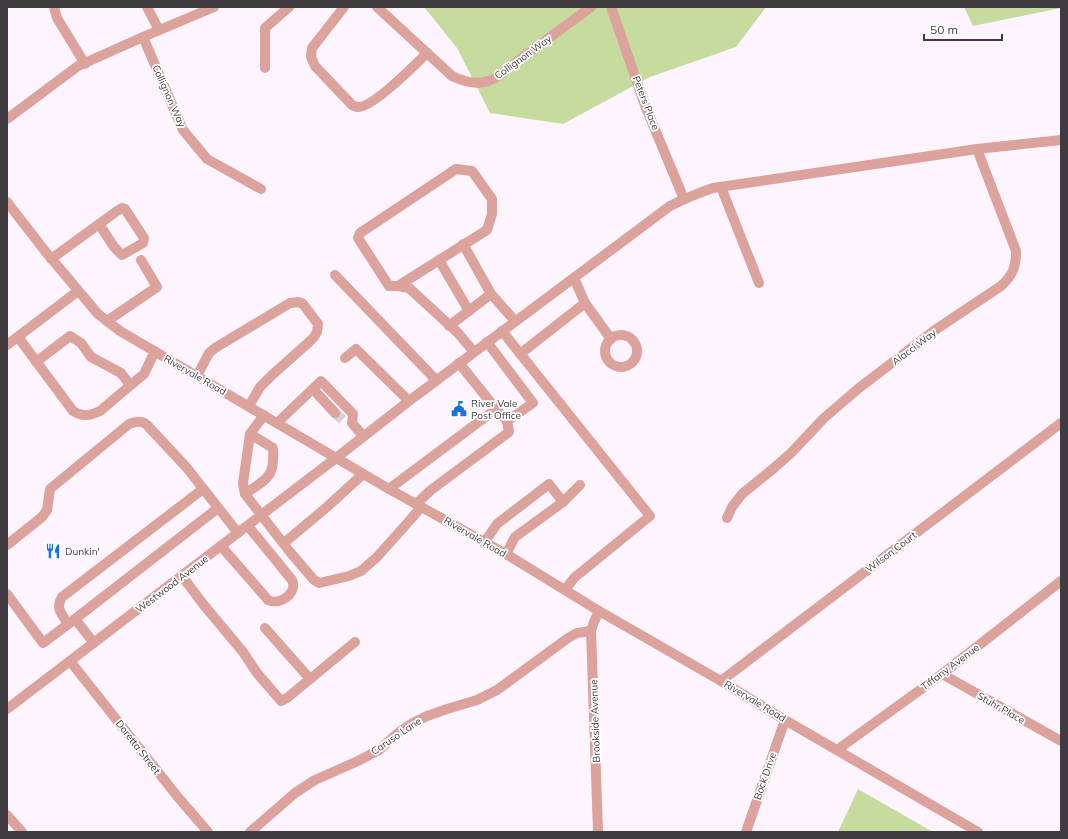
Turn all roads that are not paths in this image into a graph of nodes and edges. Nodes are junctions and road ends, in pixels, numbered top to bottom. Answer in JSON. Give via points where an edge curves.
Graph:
{"nodes":[{"id":1,"x":54,"y":7,"type":"edge"},
{"id":2,"x":147,"y":7,"type":"edge"},
{"id":3,"x":289,"y":7,"type":"edge"},
{"id":4,"x":344,"y":7,"type":"edge"},
{"id":5,"x":377,"y":7,"type":"edge"},
{"id":6,"x":591,"y":7,"type":"edge"},
{"id":7,"x":611,"y":7,"type":"edge"},
{"id":8,"x":209,"y":8,"type":"edge"},
{"id":9,"x":159,"y":30,"type":"junction"},
{"id":10,"x":143,"y":37,"type":"junction"},
{"id":11,"x":427,"y":53,"type":"junction"},
{"id":12,"x":84,"y":64,"type":"junction"},
{"id":13,"x":266,"y":68,"type":"dead end"},
{"id":14,"x":7,"y":119,"type":"edge"},
{"id":15,"x":1061,"y":140,"type":"edge"},
{"id":16,"x":977,"y":149,"type":"junction"},
{"id":17,"x":721,"y":188,"type":"junction"},
{"id":18,"x":261,"y":189,"type":"dead end"},
{"id":19,"x":684,"y":199,"type":"junction"},
{"id":20,"x":7,"y":202,"type":"edge"},
{"id":21,"x":99,"y":224,"type":"junction"},
{"id":22,"x":463,"y":244,"type":"junction"},
{"id":23,"x":51,"y":259,"type":"junction"},
{"id":24,"x":141,"y":260,"type":"dead end"},
{"id":25,"x":438,"y":260,"type":"junction"},
{"id":26,"x":335,"y":275,"type":"dead end"},
{"id":27,"x":574,"y":278,"type":"junction"},
{"id":28,"x":759,"y":283,"type":"dead end"},
{"id":29,"x":398,"y":286,"type":"junction"},
{"id":30,"x":78,"y":291,"type":"junction"},
{"id":31,"x":491,"y":294,"type":"junction"},
{"id":32,"x":585,"y":302,"type":"junction"},
{"id":33,"x":469,"y":311,"type":"junction"},
{"id":34,"x":107,"y":321,"type":"junction"},
{"id":35,"x":515,"y":321,"type":"junction"},
{"id":36,"x":449,"y":326,"type":"junction"},
{"id":37,"x":502,"y":331,"type":"junction"},
{"id":38,"x":18,"y":337,"type":"junction"},
{"id":39,"x":611,"y":339,"type":"dead end"},
{"id":40,"x":487,"y":342,"type":"junction"},
{"id":41,"x":7,"y":345,"type":"edge"},
{"id":42,"x":155,"y":351,"type":"junction"},
{"id":43,"x":474,"y":352,"type":"junction"},
{"id":44,"x":520,"y":354,"type":"junction"},
{"id":45,"x":345,"y":358,"type":"dead end"},
{"id":46,"x":36,"y":362,"type":"junction"},
{"id":47,"x":459,"y":363,"type":"junction"},
{"id":48,"x":197,"y":376,"type":"junction"},
{"id":49,"x":436,"y":380,"type":"junction"},
{"id":50,"x":130,"y":385,"type":"junction"},
{"id":51,"x":312,"y":389,"type":"junction"},
{"id":52,"x":408,"y":401,"type":"junction"},
{"id":53,"x":249,"y":406,"type":"junction"},
{"id":54,"x":496,"y":409,"type":"junction"},
{"id":55,"x":336,"y":412,"type":"tunnel mouth"},
{"id":56,"x":264,"y":415,"type":"junction"},
{"id":57,"x":506,"y":421,"type":"junction"},
{"id":58,"x":277,"y":423,"type":"junction"},
{"id":59,"x":1061,"y":423,"type":"edge"},
{"id":60,"x":250,"y":434,"type":"junction"},
{"id":61,"x":363,"y":436,"type":"junction"},
{"id":62,"x":336,"y":458,"type":"junction"},
{"id":63,"x":363,"y":474,"type":"junction"},
{"id":64,"x":580,"y":485,"type":"dead end"},
{"id":65,"x":203,"y":489,"type":"junction"},
{"id":66,"x":389,"y":489,"type":"junction"},
{"id":67,"x":246,"y":494,"type":"junction"},
{"id":68,"x":563,"y":502,"type":"junction"},
{"id":69,"x":419,"y":505,"type":"junction"},
{"id":70,"x":218,"y":508,"type":"junction"},
{"id":71,"x":262,"y":515,"type":"junction"},
{"id":72,"x":727,"y":518,"type":"dead end"},
{"id":73,"x":248,"y":526,"type":"junction"},
{"id":74,"x":238,"y":533,"type":"junction"},
{"id":75,"x":284,"y":543,"type":"junction"},
{"id":76,"x":484,"y":543,"type":"junction"},
{"id":77,"x":7,"y":545,"type":"edge"},
{"id":78,"x":221,"y":546,"type":"junction"},
{"id":79,"x":506,"y":554,"type":"junction"},
{"id":80,"x":182,"y":576,"type":"junction"},
{"id":81,"x":1061,"y":581,"type":"edge"},
{"id":82,"x":565,"y":590,"type":"junction"},
{"id":83,"x":7,"y":594,"type":"edge"},
{"id":84,"x":599,"y":611,"type":"junction"},
{"id":85,"x":71,"y":622,"type":"junction"},
{"id":86,"x":265,"y":628,"type":"dead end"},
{"id":87,"x":591,"y":631,"type":"junction"},
{"id":88,"x":354,"y":642,"type":"dead end"},
{"id":89,"x":94,"y":643,"type":"junction"},
{"id":90,"x":70,"y":661,"type":"junction"},
{"id":91,"x":942,"y":674,"type":"junction"},
{"id":92,"x":310,"y":679,"type":"junction"},
{"id":93,"x":721,"y":681,"type":"junction"},
{"id":94,"x":7,"y":709,"type":"edge"},
{"id":95,"x":785,"y":720,"type":"junction"},
{"id":96,"x":1059,"y":737,"type":"edge"},
{"id":97,"x":837,"y":750,"type":"junction"},
{"id":98,"x":7,"y":815,"type":"edge"},
{"id":99,"x":22,"y":832,"type":"edge"},
{"id":100,"x":208,"y":832,"type":"edge"},
{"id":101,"x":250,"y":832,"type":"edge"},
{"id":102,"x":598,"y":832,"type":"edge"},
{"id":103,"x":746,"y":832,"type":"edge"},
{"id":104,"x":978,"y":832,"type":"edge"}],
"edges":[{"from":1,"to":12,"type":"street","via":[[57,18]]},
{"from":2,"to":9,"type":"street"},
{"from":3,"to":13,"type":"street","via":[[265,28]]},
{"from":4,"to":11,"type":"street","via":[[312,48],[311,56],[315,66],[352,105],[366,105],[391,87]]},
{"from":5,"to":11,"type":"street","name":"Collignon Way"},
{"from":6,"to":11,"type":"street","name":"Collignon Way","via":[[503,74],[484,82],[473,83],[452,76]]},
{"from":7,"to":19,"type":"street","name":"Peters Place","via":[[646,108]]},
{"from":8,"to":9,"type":"street"},
{"from":9,"to":10,"type":"street"},
{"from":10,"to":12,"type":"street"},
{"from":10,"to":18,"type":"street","name":"Collignon Way","via":[[183,130],[207,160]]},
{"from":12,"to":14,"type":"street"},
{"from":15,"to":16,"type":"street","name":"Westwood Avenue"},
{"from":16,"to":17,"type":"street","name":"Westwood Avenue"},
{"from":16,"to":72,"type":"street","name":"Alacci Way","via":[[1016,251],[1014,271],[1009,279],[935,330],[859,388],[824,418],[791,453],[742,494]]},
{"from":17,"to":19,"type":"street","name":"Westwood Avenue"},
{"from":17,"to":28,"type":"street"},
{"from":19,"to":27,"type":"street","name":"Westwood Avenue","via":[[670,206]]},
{"from":20,"to":23,"type":"street","name":"Rivervale Road"},
{"from":21,"to":21,"type":"street","via":[[122,255],[144,241],[125,209],[122,208]]},
{"from":21,"to":23,"type":"street"},
{"from":22,"to":25,"type":"street"},
{"from":22,"to":29,"type":"street","via":[[487,230],[492,214],[492,199],[472,170],[456,169],[359,235],[358,238],[389,286]]},
{"from":22,"to":31,"type":"street"},
{"from":23,"to":30,"type":"street","name":"Rivervale Road"},
{"from":24,"to":34,"type":"street","via":[[157,287]]},
{"from":25,"to":29,"type":"street"},
{"from":25,"to":33,"type":"street"},
{"from":26,"to":49,"type":"street"},
{"from":27,"to":32,"type":"street"},
{"from":27,"to":35,"type":"street","name":"Westwood Avenue"},
{"from":29,"to":36,"type":"street","via":[[409,288]]},
{"from":30,"to":34,"type":"street","name":"Rivervale Road"},
{"from":30,"to":38,"type":"street"},
{"from":31,"to":33,"type":"street"},
{"from":31,"to":35,"type":"street"},
{"from":32,"to":39,"type":"street"},
{"from":32,"to":44,"type":"street"},
{"from":33,"to":36,"type":"street"},
{"from":34,"to":42,"type":"street","name":"Rivervale Road"},
{"from":35,"to":37,"type":"street","name":"Westwood Avenue"},
{"from":36,"to":43,"type":"street"},
{"from":37,"to":40,"type":"street","name":"Westwood Avenue"},
{"from":37,"to":44,"type":"street"},
{"from":38,"to":41,"type":"street"},
{"from":38,"to":46,"type":"street"},
{"from":40,"to":43,"type":"street","name":"Westwood Avenue"},
{"from":40,"to":57,"type":"street","via":[[533,403]]},
{"from":42,"to":48,"type":"street","name":"Rivervale Road"},
{"from":42,"to":50,"type":"street","via":[[144,374]]},
{"from":43,"to":47,"type":"street","name":"Westwood Avenue"},
{"from":44,"to":82,"type":"street","via":[[650,516],[574,578]]},
{"from":45,"to":52,"type":"street","via":[[356,349]]},
{"from":46,"to":50,"type":"street","via":[[70,336],[80,343],[91,357],[121,373]]},
{"from":46,"to":50,"type":"street","via":[[73,411],[79,415],[93,415],[100,411]]},
{"from":47,"to":49,"type":"street","name":"Westwood Avenue"},
{"from":47,"to":54,"type":"street"},
{"from":48,"to":53,"type":"street","name":"Rivervale Road"},
{"from":48,"to":53,"type":"street","via":[[209,353],[215,348],[290,303],[303,304],[318,324],[316,332],[308,343],[260,387]]},
{"from":49,"to":52,"type":"street","name":"Westwood Avenue"},
{"from":51,"to":55,"type":"street"},
{"from":51,"to":58,"type":"street"},
{"from":51,"to":61,"type":"street","via":[[321,381],[353,414],[348,422]]},
{"from":52,"to":61,"type":"street","name":"Westwood Avenue"},
{"from":53,"to":56,"type":"street","name":"Rivervale Road"},
{"from":54,"to":57,"type":"street"},
{"from":54,"to":66,"type":"street"},
{"from":56,"to":58,"type":"street","name":"Rivervale Road"},
{"from":56,"to":60,"type":"street"},
{"from":57,"to":69,"type":"street","via":[[509,432],[431,490]]},
{"from":58,"to":62,"type":"street","name":"Rivervale Road"},
{"from":59,"to":93,"type":"street","name":"Wilson Court"},
{"from":60,"to":67,"type":"street","via":[[243,482]]},
{"from":60,"to":67,"type":"street","via":[[273,448],[273,469],[268,478]]},
{"from":61,"to":62,"type":"street","name":"Westwood Avenue"},
{"from":62,"to":63,"type":"street","name":"Rivervale Road"},
{"from":62,"to":71,"type":"street","name":"Westwood Avenue"},
{"from":63,"to":66,"type":"street","name":"Rivervale Road"},
{"from":63,"to":75,"type":"street"},
{"from":64,"to":68,"type":"street"},
{"from":65,"to":70,"type":"street"},
{"from":65,"to":77,"type":"street","via":[[144,422],[135,422],[129,424],[50,489],[47,510]]},
{"from":65,"to":85,"type":"street","via":[[62,598],[59,610]]},
{"from":66,"to":69,"type":"street","name":"Rivervale Road"},
{"from":67,"to":71,"type":"street"},
{"from":68,"to":76,"type":"street","via":[[549,484],[497,524]]},
{"from":68,"to":79,"type":"street","via":[[515,537]]},
{"from":69,"to":75,"type":"street","via":[[411,519],[377,557],[361,571],[349,576],[319,583]]},
{"from":69,"to":76,"type":"street","name":"Rivervale Road"},
{"from":70,"to":74,"type":"street"},
{"from":70,"to":85,"type":"street"},
{"from":71,"to":73,"type":"street","name":"Westwood Avenue"},
{"from":71,"to":75,"type":"street"},
{"from":73,"to":74,"type":"street","name":"Westwood Avenue"},
{"from":73,"to":78,"type":"street","via":[[294,584],[290,594],[283,600],[268,600]]},
{"from":74,"to":78,"type":"street","name":"Westwood Avenue"},
{"from":76,"to":79,"type":"street","name":"Rivervale Road"},
{"from":78,"to":80,"type":"street","name":"Westwood Avenue"},
{"from":79,"to":82,"type":"street","name":"Rivervale Road"},
{"from":80,"to":89,"type":"street","name":"Westwood Avenue"},
{"from":80,"to":92,"type":"street","via":[[280,701]]},
{"from":81,"to":91,"type":"street","name":"Tiffany Avenue"},
{"from":82,"to":84,"type":"street","name":"Rivervale Road"},
{"from":83,"to":85,"type":"street","via":[[43,643]]},
{"from":84,"to":87,"type":"street","name":"Brookside Avenue"},
{"from":84,"to":93,"type":"street","name":"Rivervale Road"},
{"from":85,"to":89,"type":"street"},
{"from":86,"to":92,"type":"street"},
{"from":87,"to":101,"type":"street","name":"Caruso Lane","via":[[577,633],[568,638],[497,690],[477,700],[427,716],[398,733],[379,750],[314,780]]},
{"from":87,"to":102,"type":"street","name":"Brookside Avenue"},
{"from":88,"to":92,"type":"street"},
{"from":89,"to":90,"type":"street","name":"Westwood Avenue"},
{"from":90,"to":94,"type":"street","name":"Westwood Avenue"},
{"from":90,"to":100,"type":"street","name":"Doretta Street"},
{"from":91,"to":96,"type":"street","name":"Stuhr Place"},
{"from":91,"to":97,"type":"street","name":"Tiffany Avenue"},
{"from":93,"to":95,"type":"street","name":"Rivervale Road"},
{"from":95,"to":97,"type":"street","name":"Rivervale Road"},
{"from":95,"to":103,"type":"street","name":"Bock Drive"},
{"from":97,"to":104,"type":"street","name":"Rivervale Road"},
{"from":98,"to":99,"type":"street"}]}
